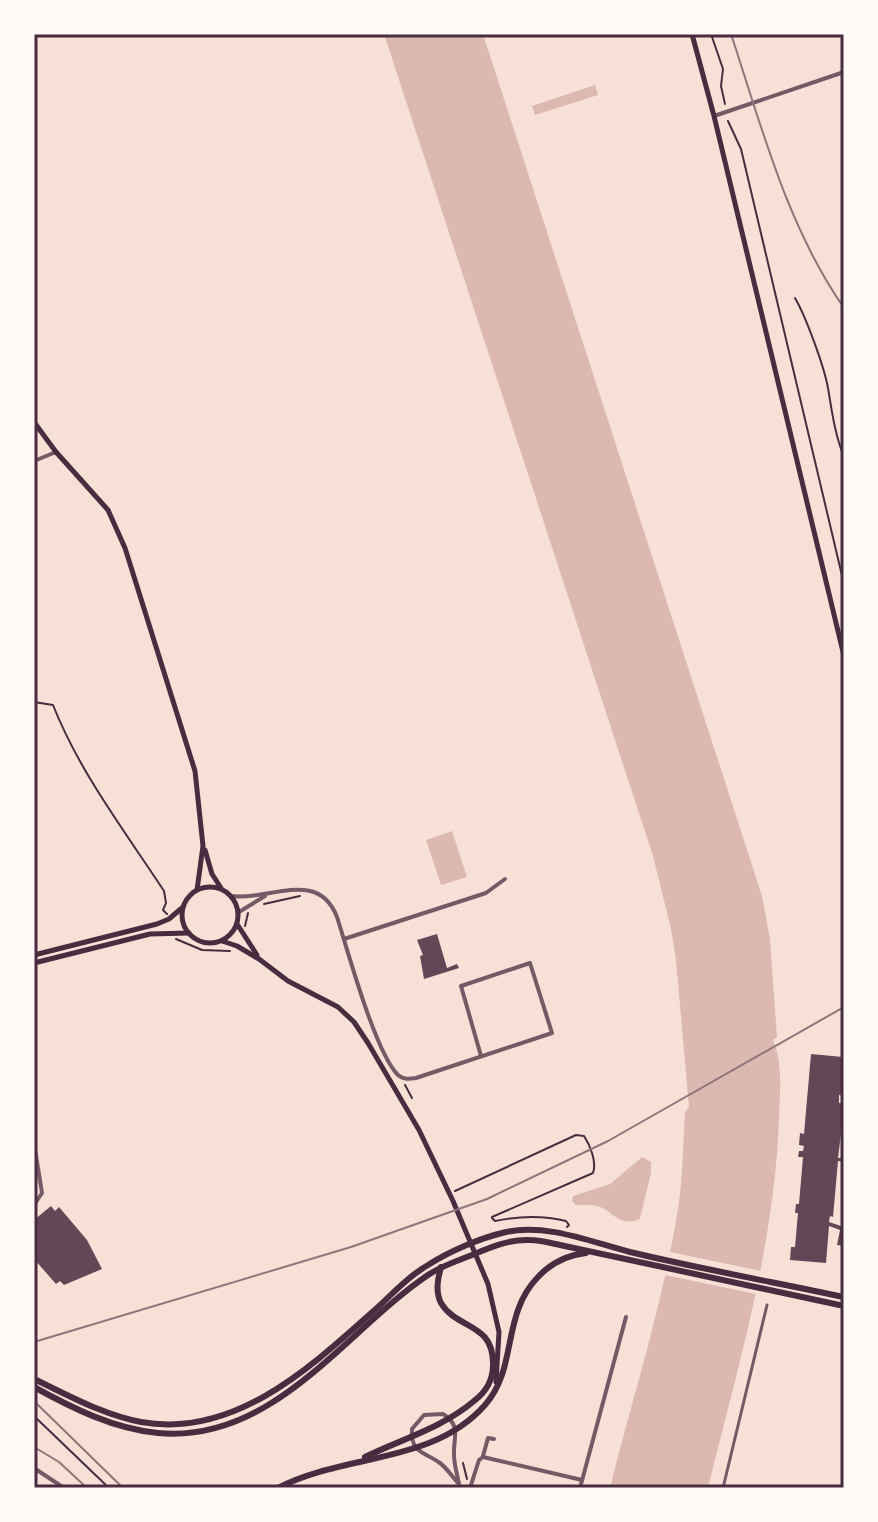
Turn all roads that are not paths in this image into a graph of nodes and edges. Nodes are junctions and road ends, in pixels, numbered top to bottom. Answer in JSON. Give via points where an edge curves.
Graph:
{"nodes":[{"id":1,"x":692,"y":34,"type":"edge"},
{"id":2,"x":844,"y":72,"type":"edge"},
{"id":3,"x":714,"y":116,"type":"junction"},
{"id":4,"x":34,"y":322,"type":"edge"},
{"id":5,"x":34,"y":333,"type":"edge"},
{"id":6,"x":34,"y":422,"type":"edge"},
{"id":7,"x":56,"y":452,"type":"junction"},
{"id":8,"x":34,"y":461,"type":"edge"},
{"id":9,"x":844,"y":656,"type":"edge"},
{"id":10,"x":203,"y":846,"type":"junction"},
{"id":11,"x":505,"y":879,"type":"dead end"},
{"id":12,"x":222,"y":889,"type":"junction"},
{"id":13,"x":197,"y":890,"type":"junction"},
{"id":14,"x":267,"y":895,"type":"junction"},
{"id":15,"x":231,"y":896,"type":"junction"},
{"id":16,"x":184,"y":906,"type":"junction"},
{"id":17,"x":239,"y":912,"type":"junction"},
{"id":18,"x":237,"y":924,"type":"junction"},
{"id":19,"x":189,"y":933,"type":"junction"},
{"id":20,"x":344,"y":939,"type":"junction"},
{"id":21,"x":222,"y":941,"type":"junction"},
{"id":22,"x":34,"y":955,"type":"edge"},
{"id":23,"x":259,"y":959,"type":"junction"},
{"id":24,"x":34,"y":963,"type":"edge"},
{"id":25,"x":481,"y":1056,"type":"junction"},
{"id":26,"x":34,"y":1143,"type":"edge"},
{"id":27,"x":34,"y":1205,"type":"edge"},
{"id":28,"x":594,"y":1252,"type":"junction"},
{"id":29,"x":445,"y":1256,"type":"junction"},
{"id":30,"x":630,"y":1256,"type":"junction"},
{"id":31,"x":440,"y":1268,"type":"junction"},
{"id":32,"x":773,"y":1286,"type":"junction"},
{"id":33,"x":844,"y":1297,"type":"edge"},
{"id":34,"x":767,"y":1305,"type":"dead end"},
{"id":35,"x":844,"y":1306,"type":"edge"},
{"id":36,"x":626,"y":1317,"type":"dead end"},
{"id":37,"x":496,"y":1349,"type":"junction"},
{"id":38,"x":499,"y":1360,"type":"junction"},
{"id":39,"x":34,"y":1379,"type":"edge"},
{"id":40,"x":34,"y":1387,"type":"edge"},
{"id":41,"x":491,"y":1390,"type":"junction"},
{"id":42,"x":449,"y":1418,"type":"junction"},
{"id":43,"x":456,"y":1429,"type":"junction"},
{"id":44,"x":411,"y":1437,"type":"junction"},
{"id":45,"x":494,"y":1439,"type":"dead end"},
{"id":46,"x":416,"y":1449,"type":"junction"},
{"id":47,"x":483,"y":1457,"type":"junction"},
{"id":48,"x":356,"y":1462,"type":"junction"},
{"id":49,"x":34,"y":1468,"type":"edge"},
{"id":50,"x":582,"y":1480,"type":"junction"},
{"id":51,"x":459,"y":1486,"type":"edge"},
{"id":52,"x":64,"y":1488,"type":"edge"},
{"id":53,"x":278,"y":1488,"type":"edge"},
{"id":54,"x":470,"y":1488,"type":"edge"},
{"id":55,"x":580,"y":1488,"type":"edge"},
{"id":56,"x":723,"y":1488,"type":"edge"}],
"edges":[{"from":1,"to":3,"type":"main road"},
{"from":2,"to":3,"type":"street"},
{"from":3,"to":9,"type":"main road"},
{"from":4,"to":5,"type":"street"},
{"from":6,"to":7,"type":"main road"},
{"from":7,"to":8,"type":"street"},
{"from":7,"to":10,"type":"main road","via":[[108,510],[125,548],[195,771]]},
{"from":10,"to":12,"type":"main road"},
{"from":10,"to":13,"type":"main road"},
{"from":11,"to":20,"type":"street","via":[[486,893]]},
{"from":12,"to":13,"type":"main road"},
{"from":12,"to":15,"type":"main road"},
{"from":13,"to":16,"type":"main road"},
{"from":14,"to":15,"type":"street"},
{"from":14,"to":17,"type":"street"},
{"from":14,"to":20,"type":"street","via":[[300,889],[320,894],[333,906]]},
{"from":15,"to":17,"type":"main road"},
{"from":16,"to":19,"type":"main road"},
{"from":16,"to":22,"type":"main road","via":[[157,924]]},
{"from":17,"to":18,"type":"main road"},
{"from":18,"to":21,"type":"main road"},
{"from":18,"to":23,"type":"main road"},
{"from":19,"to":21,"type":"main road","via":[[204,942]]},
{"from":19,"to":24,"type":"main road","via":[[150,934]]},
{"from":20,"to":25,"type":"street","via":[[374,1028],[401,1077],[416,1078]]},
{"from":21,"to":23,"type":"main road"},
{"from":23,"to":37,"type":"main road","via":[[354,1022],[419,1130],[465,1230],[493,1300]]},
{"from":25,"to":25,"type":"street","via":[[552,1033],[530,963],[461,986]]},
{"from":26,"to":27,"type":"street","via":[[42,1193]]},
{"from":28,"to":30,"type":"main road"},
{"from":28,"to":31,"type":"main road","via":[[530,1240],[503,1243]]},
{"from":28,"to":38,"type":"main road","via":[[568,1257],[536,1278],[519,1303]]},
{"from":29,"to":30,"type":"main road","via":[[484,1239],[529,1230]]},
{"from":29,"to":31,"type":"main road"},
{"from":29,"to":39,"type":"main road","via":[[416,1273],[297,1374],[252,1403],[208,1421],[138,1421]]},
{"from":30,"to":32,"type":"main road"},
{"from":31,"to":37,"type":"main road","via":[[438,1289],[444,1306]]},
{"from":31,"to":40,"type":"main road","via":[[306,1379],[221,1426],[175,1434],[134,1430]]},
{"from":32,"to":33,"type":"main road"},
{"from":32,"to":35,"type":"main road"},
{"from":34,"to":56,"type":"street"},
{"from":36,"to":50,"type":"street"},
{"from":37,"to":38,"type":"main road"},
{"from":38,"to":41,"type":"main road"},
{"from":38,"to":41,"type":"main road"},
{"from":41,"to":42,"type":"main road"},
{"from":41,"to":43,"type":"main road","via":[[478,1412]]},
{"from":42,"to":43,"type":"street"},
{"from":42,"to":44,"type":"main road"},
{"from":42,"to":44,"type":"street","via":[[424,1415]]},
{"from":43,"to":46,"type":"main road"},
{"from":43,"to":51,"type":"street"},
{"from":44,"to":46,"type":"street"},
{"from":44,"to":48,"type":"main road"},
{"from":45,"to":47,"type":"street","via":[[488,1438]]},
{"from":46,"to":48,"type":"main road"},
{"from":46,"to":51,"type":"street","via":[[443,1465]]},
{"from":47,"to":50,"type":"street"},
{"from":47,"to":54,"type":"street"},
{"from":48,"to":53,"type":"main road"},
{"from":49,"to":52,"type":"street"},
{"from":50,"to":55,"type":"street"}]}
